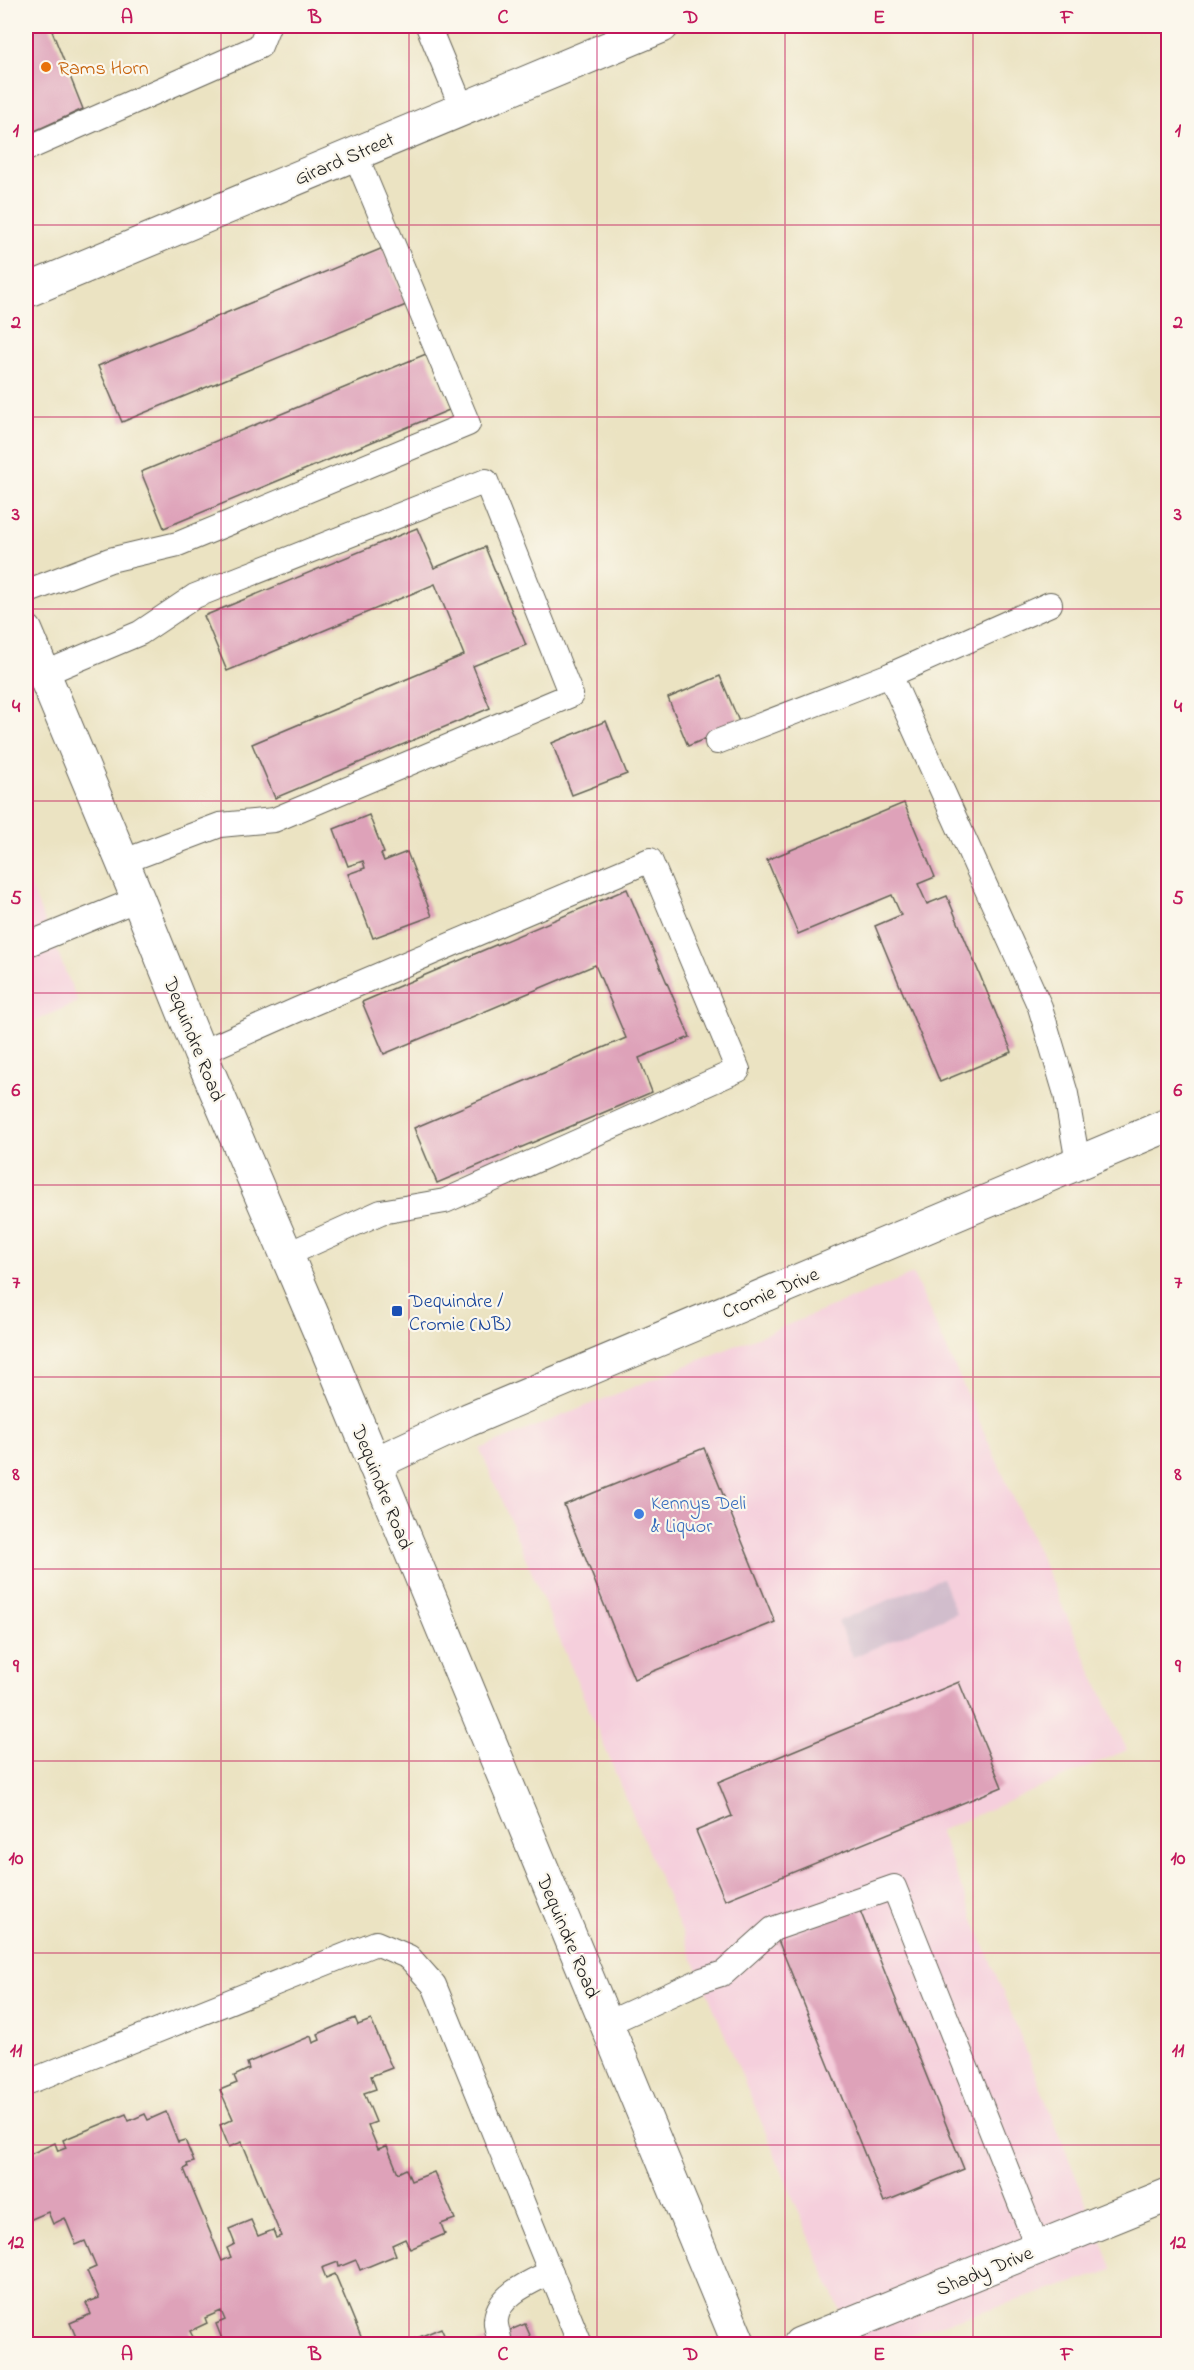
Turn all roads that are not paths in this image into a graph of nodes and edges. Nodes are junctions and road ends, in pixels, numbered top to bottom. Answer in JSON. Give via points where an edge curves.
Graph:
{"nodes":[{"id":1,"x":268,"y":26,"type":"edge"},
{"id":2,"x":428,"y":26,"type":"edge"},
{"id":3,"x":662,"y":26,"type":"edge"},
{"id":4,"x":462,"y":108,"type":"junction"},
{"id":5,"x":26,"y":149,"type":"edge"},
{"id":6,"x":355,"y":154,"type":"junction"},
{"id":7,"x":26,"y":291,"type":"edge"},
{"id":8,"x":26,"y":592,"type":"edge"},
{"id":9,"x":1050,"y":604,"type":"dead end"},
{"id":10,"x":26,"y":631,"type":"edge"},
{"id":11,"x":890,"y":675,"type":"junction"},
{"id":12,"x":34,"y":678,"type":"edge"},
{"id":13,"x":717,"y":742,"type":"dead end"},
{"id":14,"x":122,"y":862,"type":"junction"},
{"id":15,"x":138,"y":899,"type":"junction"},
{"id":16,"x":26,"y":945,"type":"edge"},
{"id":17,"x":200,"y":1053,"type":"junction"},
{"id":18,"x":1168,"y":1125,"type":"edge"},
{"id":19,"x":1078,"y":1162,"type":"junction"},
{"id":20,"x":286,"y":1255,"type":"junction"},
{"id":21,"x":374,"y":1464,"type":"junction"},
{"id":22,"x":606,"y":2024,"type":"junction"},
{"id":23,"x":26,"y":2083,"type":"edge"},
{"id":24,"x":1168,"y":2195,"type":"edge"},
{"id":25,"x":1038,"y":2248,"type":"junction"},
{"id":26,"x":551,"y":2272,"type":"junction"},
{"id":27,"x":499,"y":2338,"type":"dead end"},
{"id":28,"x":580,"y":2344,"type":"edge"},
{"id":29,"x":739,"y":2344,"type":"edge"},
{"id":30,"x":800,"y":2344,"type":"edge"}],
"edges":[{"from":1,"to":5,"type":"lane","via":[[260,46]]},
{"from":2,"to":4,"type":"lane"},
{"from":3,"to":4,"type":"street","name":"Girard Street"},
{"from":4,"to":6,"type":"street","name":"Girard Street"},
{"from":6,"to":7,"type":"street","name":"Girard Street"},
{"from":6,"to":8,"type":"lane","via":[[468,424],[178,544],[110,560]]},
{"from":9,"to":11,"type":"lane"},
{"from":10,"to":12,"type":"street","name":"Dequindre Road"},
{"from":11,"to":13,"type":"lane"},
{"from":11,"to":19,"type":"lane","via":[[1040,1007],[1066,1094]]},
{"from":12,"to":14,"type":"street","name":"Dequindre Road"},
{"from":12,"to":14,"type":"lane","via":[[140,633],[195,596],[486,481],[571,695],[274,820],[220,825]]},
{"from":14,"to":15,"type":"street","name":"Dequindre Road"},
{"from":15,"to":16,"type":"lane"},
{"from":15,"to":17,"type":"street","name":"Dequindre Road"},
{"from":17,"to":20,"type":"street","name":"Dequindre Road"},
{"from":17,"to":20,"type":"lane","via":[[650,860],[738,1071],[445,1201],[381,1212]]},
{"from":18,"to":19,"type":"street","name":"Cromie Drive"},
{"from":19,"to":21,"type":"street","name":"Cromie Drive","via":[[479,1415]]},
{"from":20,"to":21,"type":"street","name":"Dequindre Road"},
{"from":21,"to":22,"type":"street","name":"Dequindre Road"},
{"from":22,"to":25,"type":"lane","via":[[724,1973],[773,1929],[894,1887]]},
{"from":22,"to":29,"type":"street","name":"Dequindre Road"},
{"from":23,"to":26,"type":"lane","via":[[376,1943],[409,1957],[434,1985]]},
{"from":24,"to":25,"type":"street","name":"Shady Drive"},
{"from":25,"to":30,"type":"street","name":"Shady Drive"},
{"from":26,"to":27,"type":"lane","via":[[520,2287],[501,2305],[496,2320]]},
{"from":26,"to":28,"type":"lane"}]}
